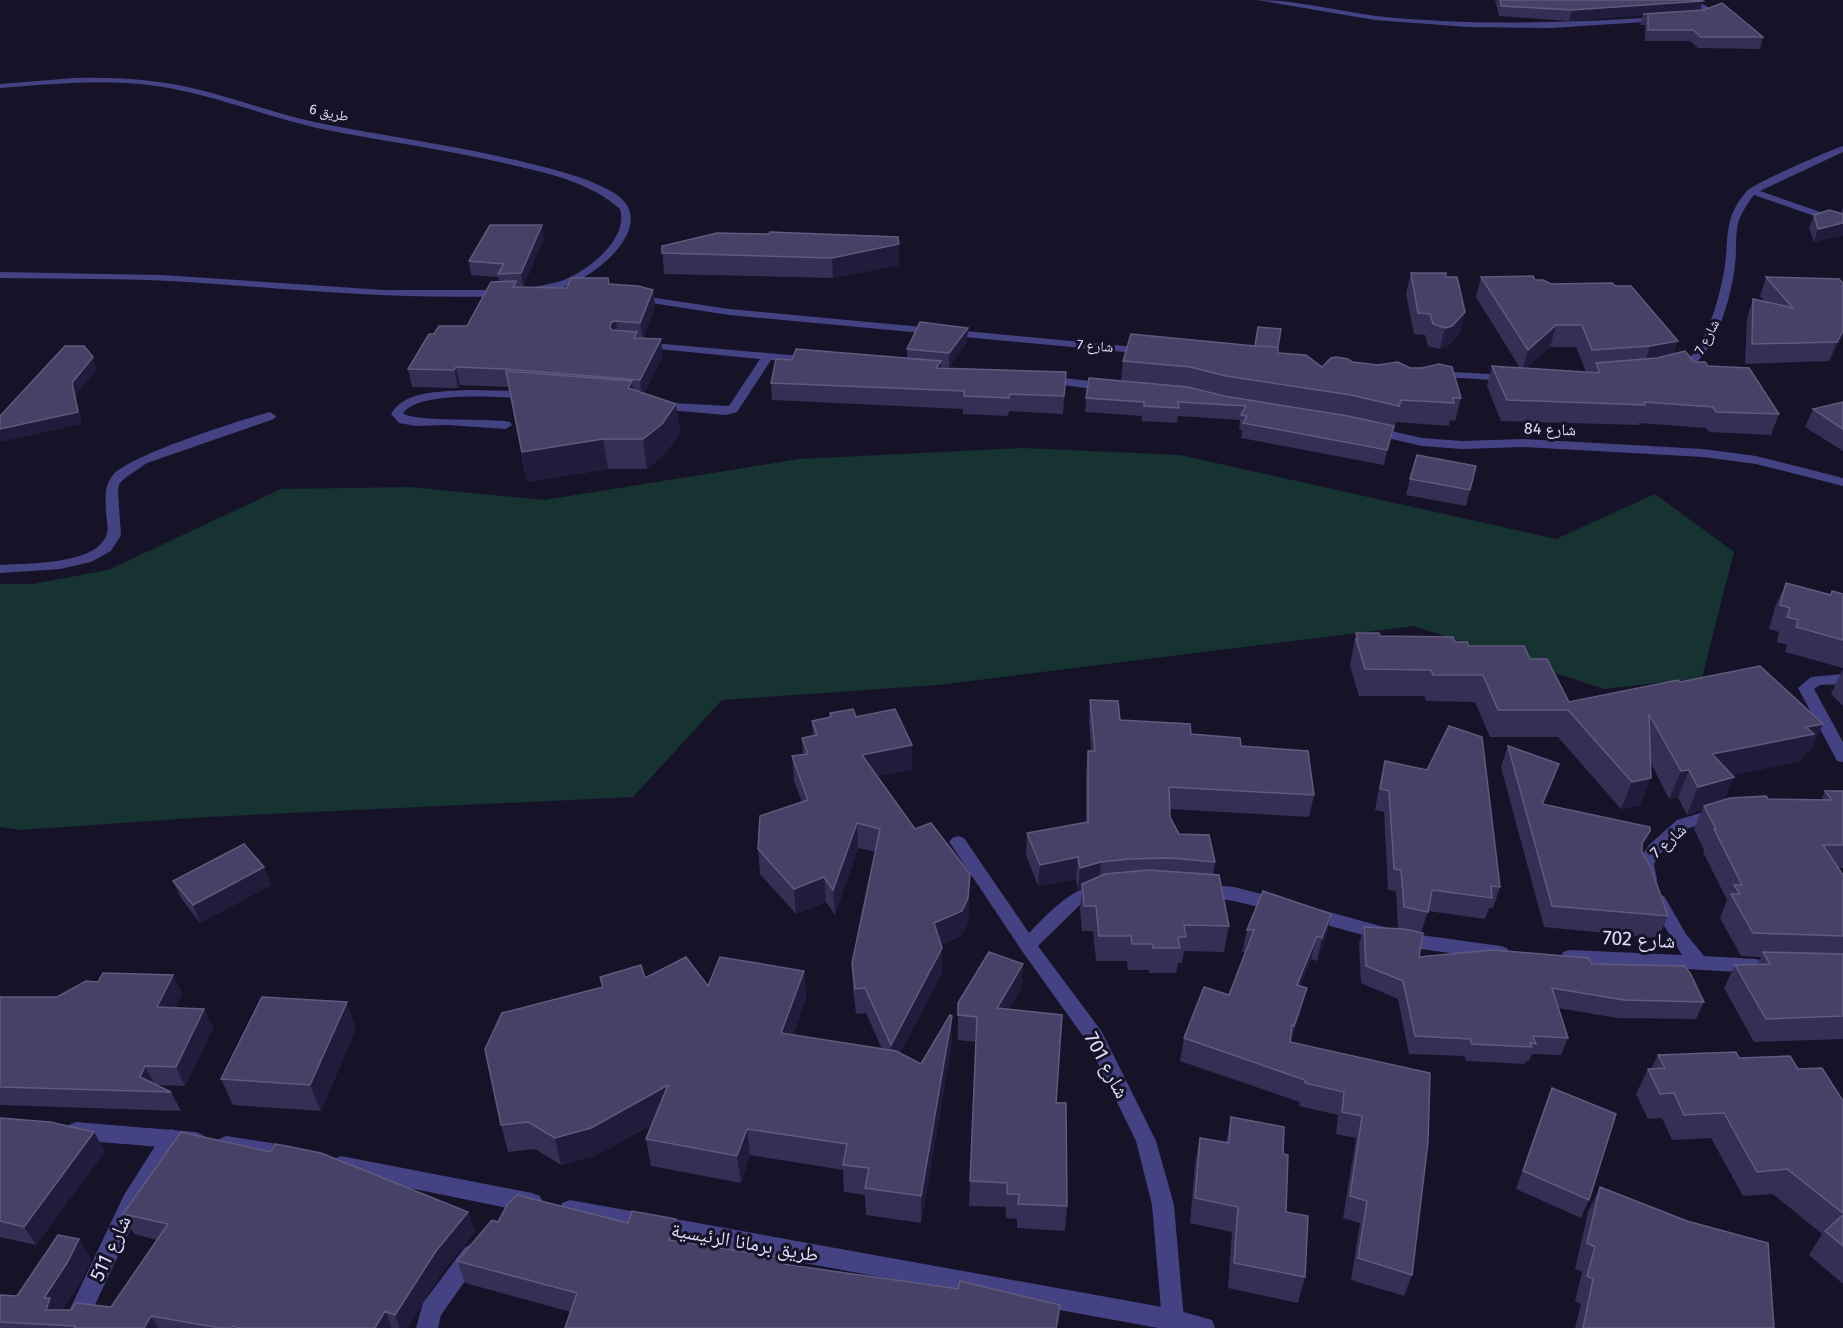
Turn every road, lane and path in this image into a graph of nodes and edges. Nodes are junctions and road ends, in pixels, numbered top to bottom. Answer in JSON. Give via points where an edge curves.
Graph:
{"nodes":[{"id":1,"x":1261,"y":0,"type":"edge"},
{"id":2,"x":1676,"y":0,"type":"edge"},
{"id":3,"x":1690,"y":18,"type":"edge"},
{"id":4,"x":1671,"y":19,"type":"edge"},
{"id":5,"x":0,"y":86,"type":"edge"},
{"id":6,"x":1843,"y":149,"type":"edge"},
{"id":7,"x":1752,"y":191,"type":"junction"},
{"id":8,"x":1843,"y":223,"type":"edge"},
{"id":9,"x":0,"y":275,"type":"edge"},
{"id":10,"x":628,"y":296,"type":"edge"},
{"id":11,"x":630,"y":344,"type":"edge"},
{"id":12,"x":1154,"y":351,"type":"edge"},
{"id":13,"x":768,"y":356,"type":"junction"},
{"id":14,"x":826,"y":361,"type":"edge"},
{"id":15,"x":1668,"y":370,"type":"edge"},
{"id":16,"x":1424,"y":374,"type":"edge"},
{"id":17,"x":1523,"y":379,"type":"edge"},
{"id":18,"x":1037,"y":380,"type":"edge"},
{"id":19,"x":1117,"y":388,"type":"edge"},
{"id":20,"x":545,"y":396,"type":"edge"},
{"id":21,"x":638,"y":403,"type":"edge"},
{"id":22,"x":270,"y":416,"type":"dead end"},
{"id":23,"x":506,"y":425,"type":"dead end"},
{"id":24,"x":1358,"y":427,"type":"edge"},
{"id":25,"x":1843,"y":482,"type":"edge"},
{"id":26,"x":0,"y":569,"type":"edge"},
{"id":27,"x":1843,"y":680,"type":"edge"},
{"id":28,"x":1843,"y":757,"type":"edge"},
{"id":29,"x":1730,"y":812,"type":"edge"},
{"id":30,"x":958,"y":842,"type":"dead end"},
{"id":31,"x":1120,"y":889,"type":"edge"},
{"id":32,"x":1181,"y":889,"type":"edge"},
{"id":33,"x":1028,"y":946,"type":"junction"},
{"id":34,"x":1521,"y":954,"type":"edge"},
{"id":35,"x":1554,"y":956,"type":"edge"},
{"id":36,"x":1699,"y":964,"type":"junction"},
{"id":37,"x":1771,"y":966,"type":"edge"},
{"id":38,"x":57,"y":1130,"type":"edge"},
{"id":39,"x":171,"y":1138,"type":"junction"},
{"id":40,"x":521,"y":1201,"type":"junction"},
{"id":41,"x":506,"y":1218,"type":"edge"},
{"id":42,"x":490,"y":1235,"type":"edge"},
{"id":43,"x":1173,"y":1320,"type":"junction"},
{"id":44,"x":72,"y":1328,"type":"edge"},
{"id":45,"x":427,"y":1328,"type":"edge"},
{"id":46,"x":1204,"y":1328,"type":"edge"}],
"edges":[{"from":1,"to":4,"type":"street","via":[[1375,18],[1468,25],[1552,26]]},
{"from":2,"to":3,"type":"street","via":[[1698,4],[1712,14]]},
{"from":5,"to":9,"type":"street","name":"طريق 6","via":[[92,78],[153,83],[317,124],[484,156],[602,189],[626,209],[619,240],[580,283],[518,292],[411,295],[184,279]]},
{"from":6,"to":7,"type":"street"},
{"from":7,"to":8,"type":"street"},
{"from":7,"to":15,"type":"street","name":"شارع 7","via":[[1733,223],[1724,294],[1702,351],[1693,360]]},
{"from":10,"to":12,"type":"street","name":"شارع 7","via":[[729,312]]},
{"from":11,"to":13,"type":"street"},
{"from":13,"to":14,"type":"street"},
{"from":13,"to":21,"type":"street","via":[[733,409]]},
{"from":16,"to":17,"type":"street"},
{"from":18,"to":19,"type":"street"},
{"from":20,"to":23,"type":"street","via":[[474,394],[425,398],[400,407],[397,414],[416,423],[447,420]]},
{"from":22,"to":26,"type":"street","via":[[143,460],[120,475],[112,492],[114,535],[106,548],[86,560]]},
{"from":24,"to":25,"type":"street","name":"شارع 84","via":[[1422,442],[1703,453],[1756,460]]},
{"from":27,"to":28,"type":"street","via":[[1816,680],[1806,688]]},
{"from":29,"to":36,"type":"street","name":"شارع 7","via":[[1683,824],[1654,849],[1645,864],[1652,889]]},
{"from":30,"to":33,"type":"street","name":"شارع 701"},
{"from":31,"to":33,"type":"street","via":[[1075,899]]},
{"from":32,"to":34,"type":"street","via":[[1262,900],[1406,940]]},
{"from":33,"to":43,"type":"street","name":"شارع 701","via":[[1095,1038],[1146,1141],[1162,1205]]},
{"from":35,"to":36,"type":"street","name":"شارع 702"},
{"from":36,"to":37,"type":"street","name":"شارع 702"},
{"from":38,"to":39,"type":"street","name":"طريق برمانا الرئيسية"},
{"from":39,"to":40,"type":"street","name":"طريق برمانا الرئيسية","via":[[262,1149]]},
{"from":39,"to":44,"type":"street","name":"شارع 511","via":[[132,1202]]},
{"from":40,"to":41,"type":"street"},
{"from":40,"to":43,"type":"street","name":"طريق برمانا الرئيسية"},
{"from":42,"to":45,"type":"street","via":[[441,1296],[431,1311]]},
{"from":43,"to":46,"type":"street","name":"طريق برمانا الرئيسية"}]}
